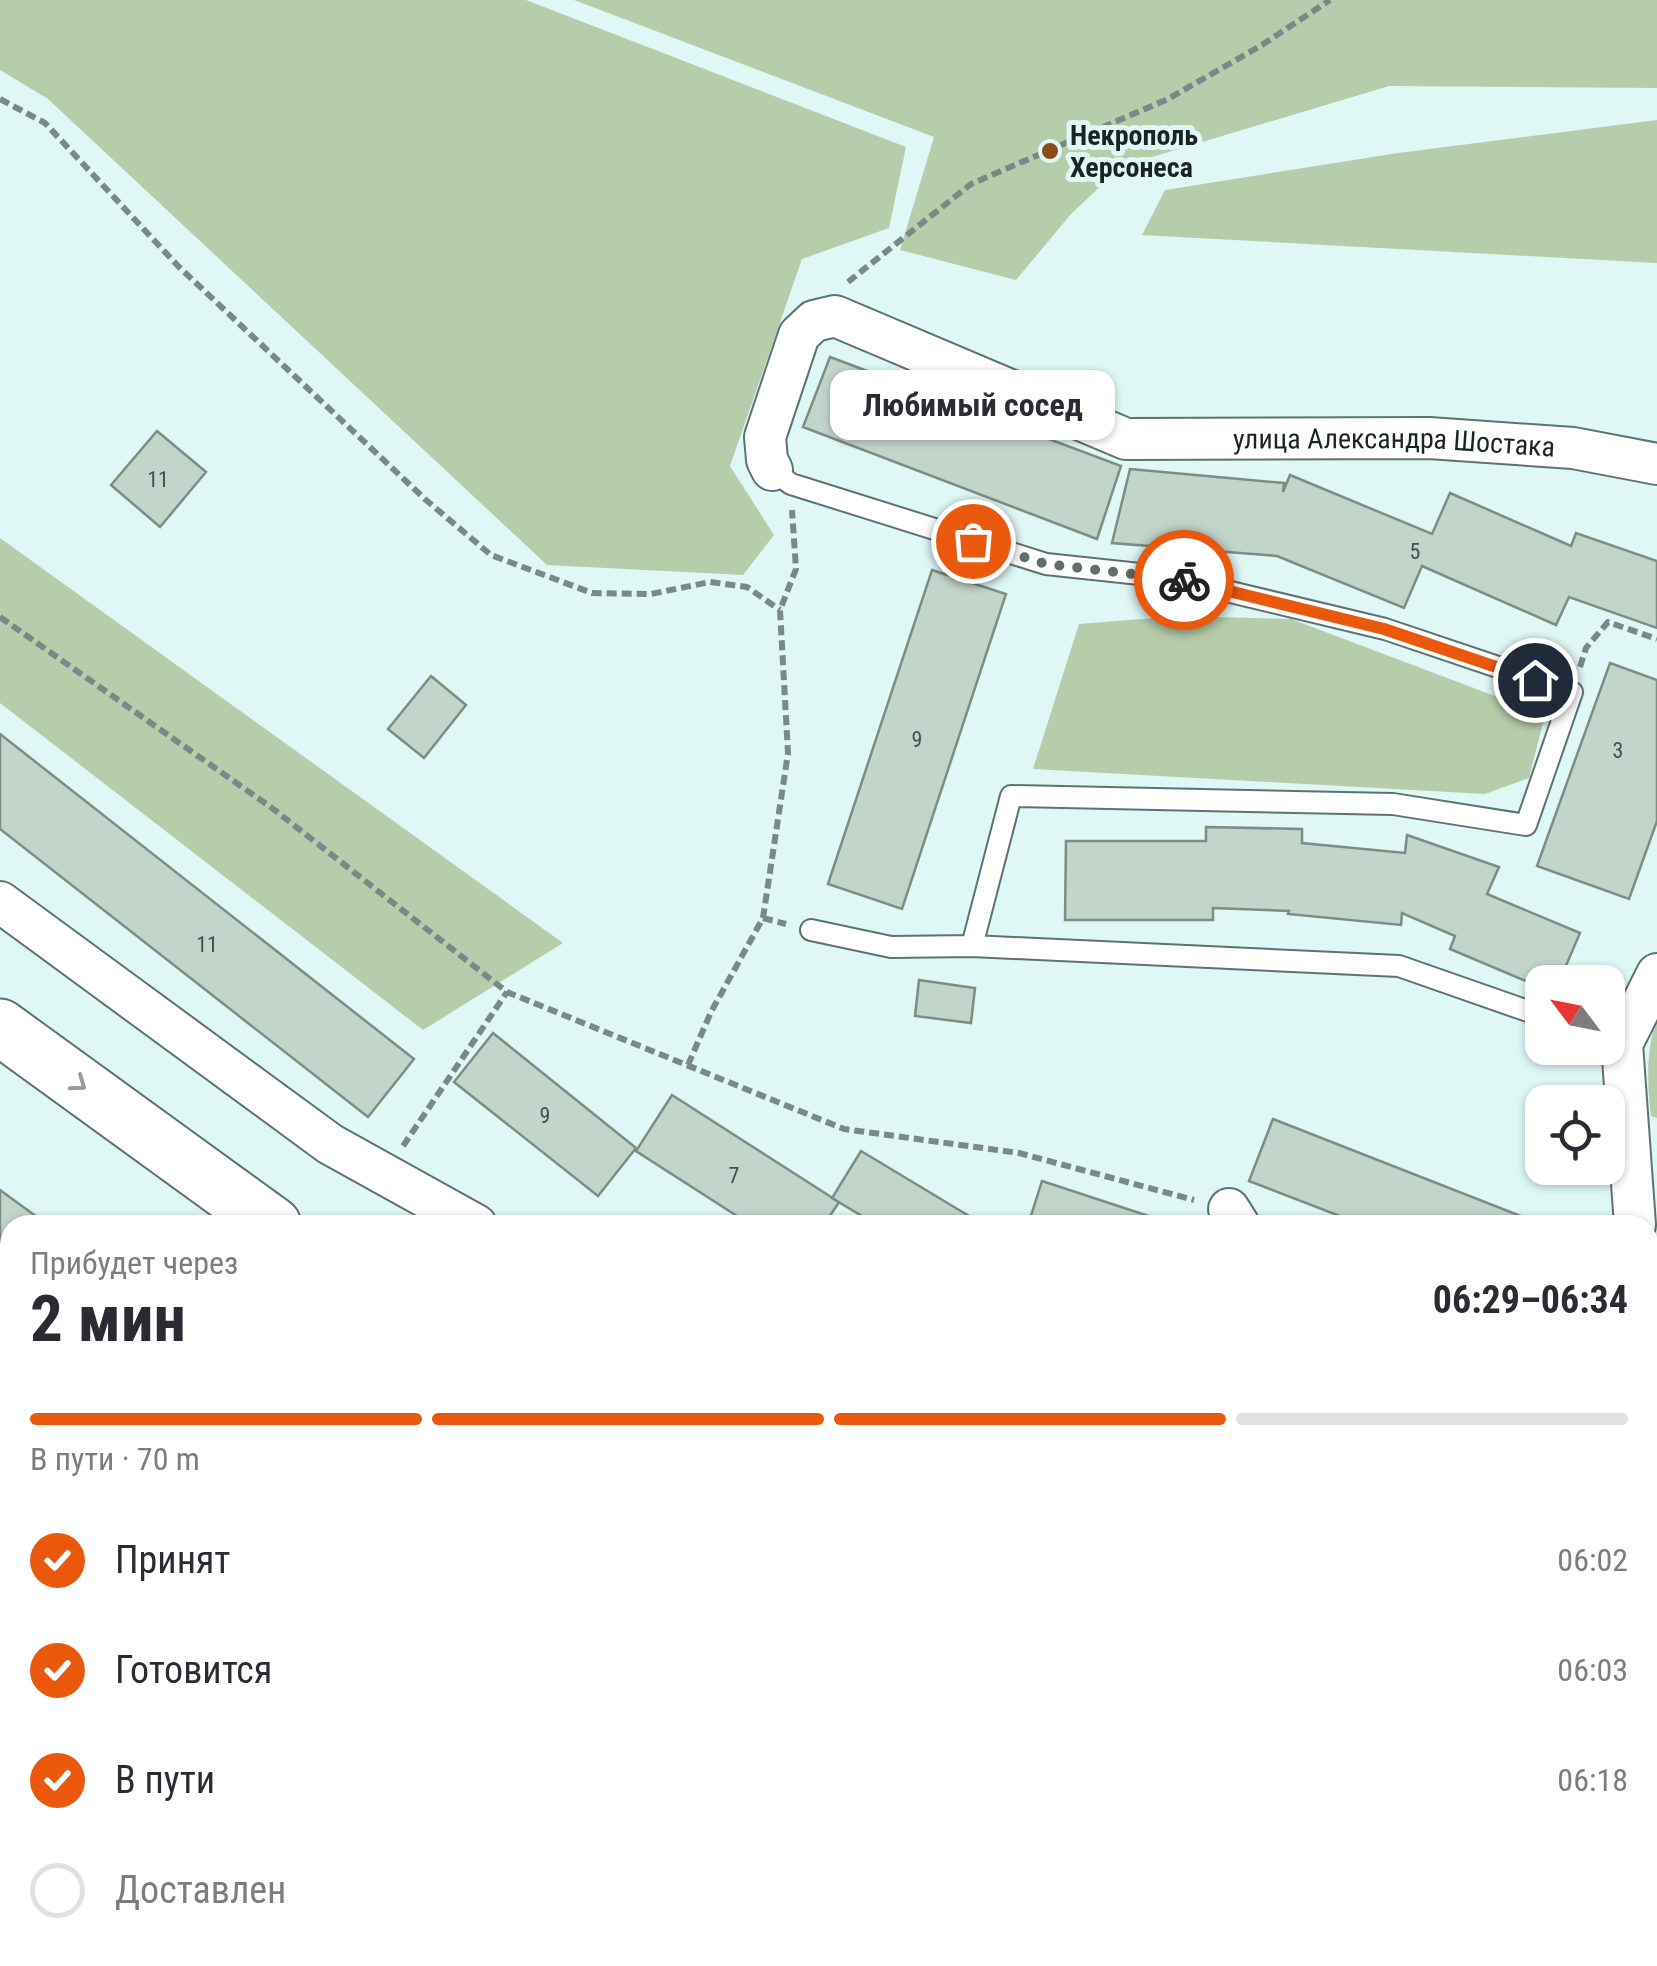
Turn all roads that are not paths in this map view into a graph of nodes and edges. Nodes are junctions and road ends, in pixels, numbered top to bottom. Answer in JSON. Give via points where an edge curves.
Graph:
{"nodes":[{"id":1,"x":1657,"y":464,"type":"edge"},
{"id":2,"x":781,"y":477,"type":"joint"},
{"id":3,"x":0,"y":902,"type":"edge"},
{"id":4,"x":810,"y":930,"type":"dead end"},
{"id":5,"x":972,"y":946,"type":"junction"},
{"id":6,"x":1657,"y":974,"type":"edge"},
{"id":7,"x":1525,"y":1010,"type":"edge"},
{"id":8,"x":1625,"y":1025,"type":"edge"},
{"id":9,"x":0,"y":1027,"type":"edge"},
{"id":10,"x":1618,"y":1065,"type":"edge"},
{"id":11,"x":258,"y":1215,"type":"edge"},
{"id":12,"x":457,"y":1215,"type":"edge"},
{"id":13,"x":1634,"y":1215,"type":"edge"}],
"edges":[{"from":1,"to":2,"type":"street","name":"улица Александра Шостака","via":[[1573,448],[1429,438],[1126,439],[835,316],[814,320],[799,336],[765,437],[766,460]]},
{"from":2,"to":5,"type":"lane","via":[[1046,564],[1168,577],[1384,629],[1572,692],[1526,825],[1394,804],[1011,796]]},
{"from":3,"to":12,"type":"street","via":[[330,1144]]},
{"from":4,"to":5,"type":"lane","via":[[891,947]]},
{"from":5,"to":7,"type":"lane","via":[[1398,966]]},
{"from":6,"to":8,"type":"street"},
{"from":9,"to":11,"type":"main road","one_way":true},
{"from":10,"to":13,"type":"street"}]}
